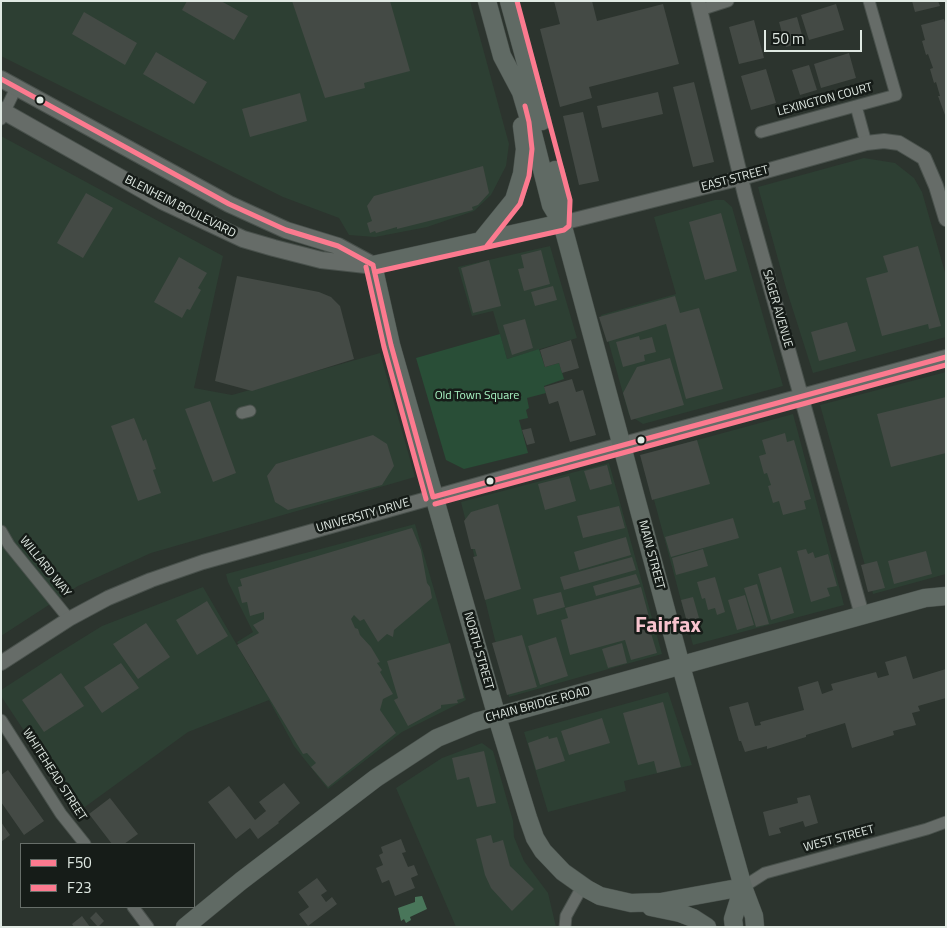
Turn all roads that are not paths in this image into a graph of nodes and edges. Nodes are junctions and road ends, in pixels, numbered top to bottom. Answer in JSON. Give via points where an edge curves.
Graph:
{"nodes":[{"id":1,"x":487,"y":1,"type":"edge"},
{"id":2,"x":509,"y":1,"type":"edge"},
{"id":3,"x":728,"y":1,"type":"edge"},
{"id":4,"x":869,"y":1,"type":"edge"},
{"id":5,"x":699,"y":5,"type":"edge"},
{"id":6,"x":502,"y":56,"type":"junction"},
{"id":7,"x":1,"y":79,"type":"edge"},
{"id":8,"x":17,"y":86,"type":"junction"},
{"id":9,"x":856,"y":106,"type":"junction"},
{"id":10,"x":2,"y":113,"type":"edge"},
{"id":11,"x":761,"y":132,"type":"dead end"},
{"id":12,"x":866,"y":143,"type":"junction"},
{"id":13,"x":741,"y":178,"type":"junction"},
{"id":14,"x":946,"y":218,"type":"edge"},
{"id":15,"x":562,"y":224,"type":"junction"},
{"id":16,"x":480,"y":242,"type":"junction"},
{"id":17,"x":373,"y":265,"type":"junction"},
{"id":18,"x":946,"y":357,"type":"edge"},
{"id":19,"x":802,"y":396,"type":"junction"},
{"id":20,"x":620,"y":445,"type":"junction"},
{"id":21,"x":433,"y":497,"type":"junction"},
{"id":22,"x":1,"y":531,"type":"edge"},
{"id":23,"x":946,"y":596,"type":"edge"},
{"id":24,"x":862,"y":615,"type":"junction"},
{"id":25,"x":69,"y":619,"type":"junction"},
{"id":26,"x":1,"y":663,"type":"edge"},
{"id":27,"x":680,"y":666,"type":"junction"},
{"id":28,"x":497,"y":717,"type":"junction"},
{"id":29,"x":1,"y":720,"type":"edge"},
{"id":30,"x":946,"y":822,"type":"edge"},
{"id":31,"x":84,"y":843,"type":"edge"},
{"id":32,"x":582,"y":887,"type":"junction"},
{"id":33,"x":742,"y":887,"type":"junction"},
{"id":34,"x":631,"y":903,"type":"junction"},
{"id":35,"x":134,"y":908,"type":"edge"},
{"id":36,"x":148,"y":927,"type":"edge"},
{"id":37,"x":185,"y":927,"type":"edge"},
{"id":38,"x":565,"y":927,"type":"edge"},
{"id":39,"x":707,"y":927,"type":"edge"},
{"id":40,"x":734,"y":927,"type":"edge"},
{"id":41,"x":755,"y":927,"type":"edge"}],
"edges":[{"from":1,"to":6,"type":"main road","name":"MAIN STREET"},
{"from":2,"to":15,"type":"main road","name":"MAIN STREET","via":[[563,202]]},
{"from":3,"to":5,"type":"street"},
{"from":4,"to":9,"type":"street","name":"LEXINGTON COURT","via":[[896,95]]},
{"from":5,"to":13,"type":"street","name":"SAGER AVENUE"},
{"from":6,"to":15,"type":"main road","name":"MAIN STREET","via":[[521,92],[551,205]]},
{"from":6,"to":16,"type":"main road","via":[[522,123],[525,149],[514,200]]},
{"from":7,"to":8,"type":"main road","name":"BLENHEIM BOULEVARD"},
{"from":8,"to":10,"type":"street"},
{"from":8,"to":17,"type":"main road","name":"BLENHEIM BOULEVARD","via":[[230,204],[286,230],[338,246]]},
{"from":9,"to":11,"type":"street","name":"LEXINGTON COURT"},
{"from":9,"to":12,"type":"street"},
{"from":10,"to":17,"type":"main road","name":"BLENHEIM BOULEVARD","via":[[162,201],[243,239],[320,260]]},
{"from":12,"to":13,"type":"street","name":"EAST STREET"},
{"from":12,"to":14,"type":"street","name":"EAST STREET","via":[[899,143],[924,158]]},
{"from":13,"to":15,"type":"street","name":"EAST STREET"},
{"from":13,"to":19,"type":"street","name":"SAGER AVENUE"},
{"from":15,"to":16,"type":"main road","name":"BLENHEIM BOULEVARD"},
{"from":15,"to":20,"type":"main road","name":"MAIN STREET"},
{"from":16,"to":17,"type":"main road","name":"BLENHEIM BOULEVARD"},
{"from":17,"to":21,"type":"main road","name":"NORTH STREET","via":[[391,345]]},
{"from":18,"to":19,"type":"street","name":"UNIVERSITY DRIVE"},
{"from":19,"to":20,"type":"street","name":"UNIVERSITY DRIVE"},
{"from":19,"to":24,"type":"street","name":"SAGER AVENUE"},
{"from":20,"to":21,"type":"street","name":"UNIVERSITY DRIVE"},
{"from":20,"to":27,"type":"main road","name":"MAIN STREET"},
{"from":21,"to":25,"type":"street","name":"UNIVERSITY DRIVE","via":[[203,562],[108,598]]},
{"from":21,"to":28,"type":"main road","name":"NORTH STREET"},
{"from":22,"to":25,"type":"street","name":"WILLARD WAY"},
{"from":23,"to":24,"type":"main road","name":"CHAIN BRIDGE ROAD","via":[[924,598]]},
{"from":24,"to":27,"type":"main road","name":"CHAIN BRIDGE ROAD"},
{"from":25,"to":26,"type":"street","name":"UNIVERSITY DRIVE"},
{"from":27,"to":28,"type":"main road","name":"CHAIN BRIDGE ROAD"},
{"from":27,"to":33,"type":"main road","name":"MAIN STREET"},
{"from":28,"to":32,"type":"main road","name":"NORTH STREET","via":[[535,838],[563,872]]},
{"from":28,"to":37,"type":"main road","name":"CHAIN BRIDGE ROAD","via":[[437,738],[406,756]]},
{"from":29,"to":31,"type":"street","name":"WHITEHEAD STREET"},
{"from":30,"to":33,"type":"street","name":"WEST STREET","via":[[764,873]]},
{"from":32,"to":34,"type":"main road","name":"NORTH STREET","via":[[600,896]]},
{"from":32,"to":38,"type":"street","via":[[566,916]]},
{"from":33,"to":34,"type":"main road","name":"NORTH STREET","via":[[661,902]]},
{"from":33,"to":40,"type":"main road","via":[[733,919]]},
{"from":33,"to":41,"type":"main road","name":"MAIN STREET"},
{"from":34,"to":39,"type":"main road","via":[[680,913]]},
{"from":35,"to":36,"type":"street"}]}
